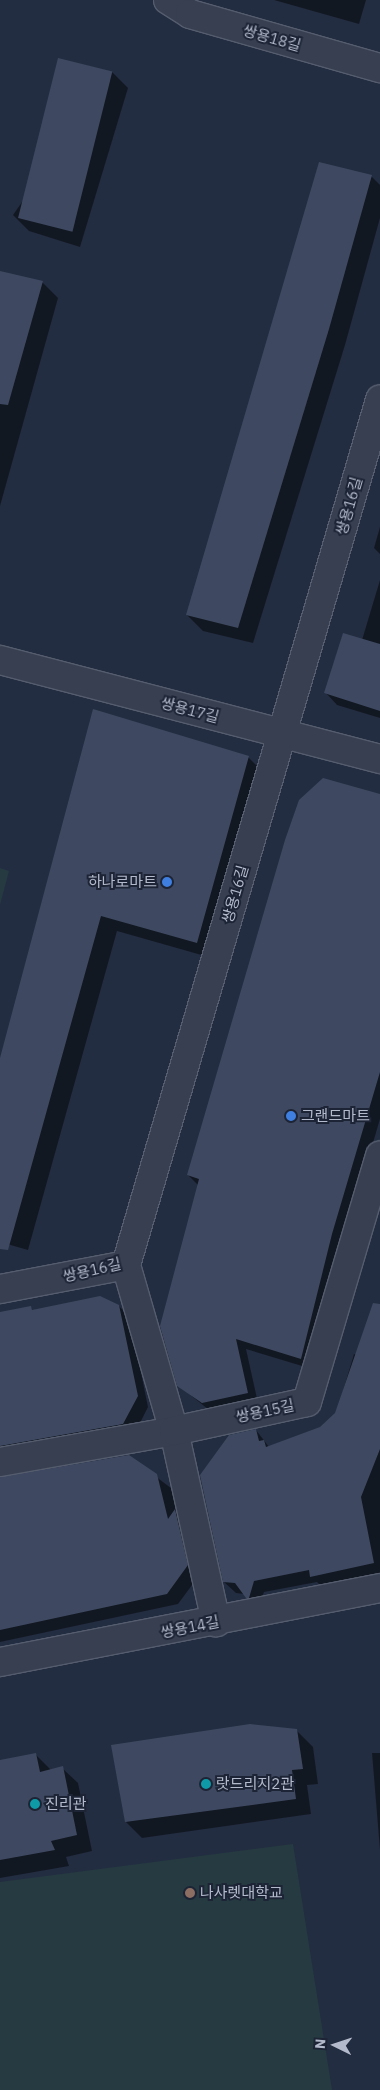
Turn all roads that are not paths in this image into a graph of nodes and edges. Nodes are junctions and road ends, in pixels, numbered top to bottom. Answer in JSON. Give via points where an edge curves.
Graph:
{"nodes":[{"id":1,"x":168,"y":0,"type":"edge"},
{"id":2,"x":380,"y":68,"type":"edge"},
{"id":3,"x":380,"y":400,"type":"edge"},
{"id":4,"x":0,"y":660,"type":"edge"},
{"id":5,"x":282,"y":734,"type":"junction"},
{"id":6,"x":380,"y":759,"type":"edge"},
{"id":7,"x":380,"y":1156,"type":"edge"},
{"id":8,"x":126,"y":1265,"type":"junction"},
{"id":9,"x":0,"y":1289,"type":"edge"},
{"id":10,"x":174,"y":1431,"type":"junction"},
{"id":11,"x":0,"y":1462,"type":"edge"},
{"id":12,"x":380,"y":1588,"type":"edge"},
{"id":13,"x":216,"y":1622,"type":"junction"},
{"id":14,"x":0,"y":1662,"type":"edge"}],
"edges":[{"from":1,"to":2,"type":"street","name":"쌍용18길","via":[[190,14]]},
{"from":3,"to":5,"type":"street","name":"쌍용16길"},
{"from":4,"to":5,"type":"street","name":"쌍용17길"},
{"from":5,"to":6,"type":"street","name":"쌍용17길"},
{"from":5,"to":8,"type":"street","name":"쌍용16길"},
{"from":7,"to":10,"type":"street","name":"쌍용15길","via":[[307,1402]]},
{"from":8,"to":9,"type":"street","name":"쌍용16길"},
{"from":8,"to":10,"type":"street"},
{"from":10,"to":11,"type":"street","name":"쌍용15길"},
{"from":10,"to":13,"type":"street"},
{"from":12,"to":13,"type":"street","name":"쌍용14길"},
{"from":13,"to":14,"type":"street","name":"쌍용14길"}]}
